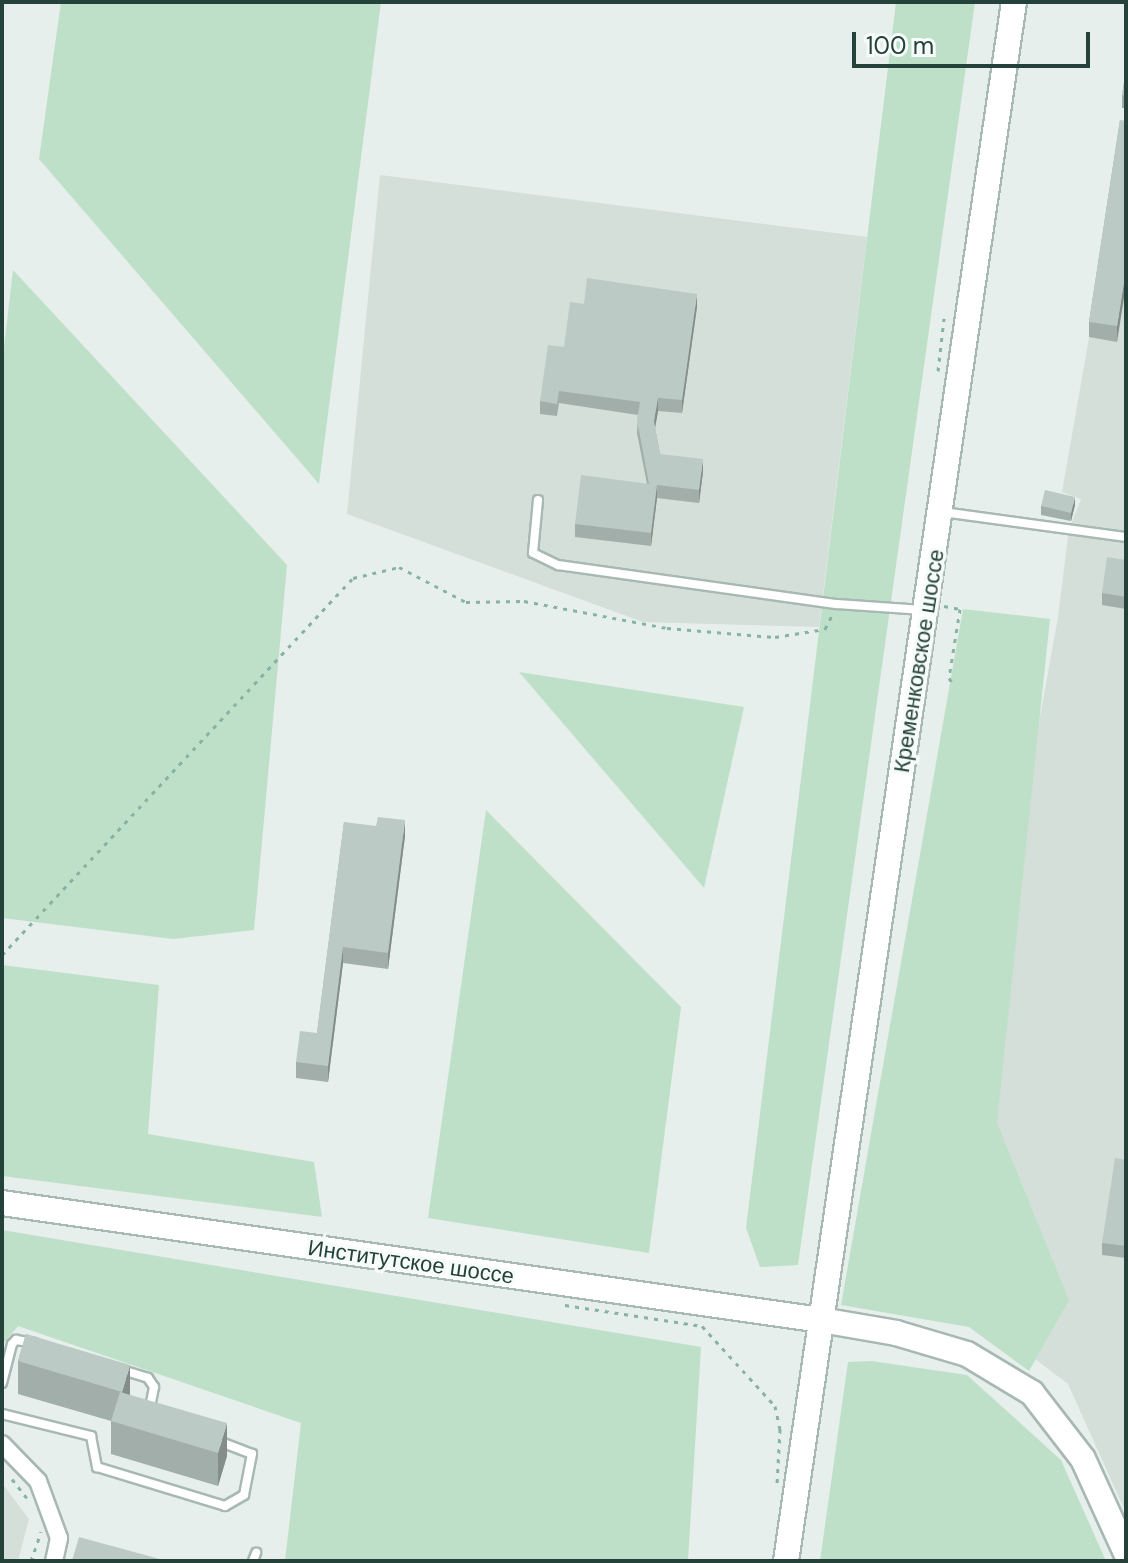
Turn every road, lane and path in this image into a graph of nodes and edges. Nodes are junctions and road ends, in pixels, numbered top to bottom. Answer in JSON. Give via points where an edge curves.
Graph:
{"nodes":[{"id":1,"x":1014,"y":2,"type":"edge"},
{"id":2,"x":538,"y":500,"type":"dead end"},
{"id":3,"x":942,"y":512,"type":"junction"},
{"id":4,"x":1126,"y":537,"type":"edge"},
{"id":5,"x":837,"y":604,"type":"junction"},
{"id":6,"x":928,"y":607,"type":"junction"},
{"id":7,"x":954,"y":685,"type":"dead end"},
{"id":8,"x":2,"y":955,"type":"edge"},
{"id":9,"x":2,"y":1203,"type":"edge"},
{"id":10,"x":562,"y":1305,"type":"dead end"},
{"id":11,"x":821,"y":1320,"type":"junction"},
{"id":12,"x":53,"y":1349,"type":"edge"},
{"id":13,"x":107,"y":1366,"type":"edge"},
{"id":14,"x":2,"y":1383,"type":"edge"},
{"id":15,"x":2,"y":1414,"type":"edge"},
{"id":16,"x":159,"y":1421,"type":"edge"},
{"id":17,"x":202,"y":1435,"type":"edge"},
{"id":18,"x":2,"y":1444,"type":"edge"},
{"id":19,"x":9,"y":1476,"type":"dead end"},
{"id":20,"x":797,"y":1488,"type":"junction"},
{"id":21,"x":32,"y":1505,"type":"dead end"},
{"id":22,"x":43,"y":1525,"type":"dead end"},
{"id":23,"x":1126,"y":1553,"type":"edge"},
{"id":24,"x":31,"y":1561,"type":"edge"},
{"id":25,"x":54,"y":1561,"type":"edge"},
{"id":26,"x":786,"y":1561,"type":"edge"}],
"edges":[{"from":1,"to":3,"type":"main road","name":"Кременковское шоссе"},
{"from":2,"to":5,"type":"lane","via":[[533,553],[558,565]]},
{"from":3,"to":4,"type":"lane"},
{"from":3,"to":6,"type":"main road","name":"Кременковское шоссе"},
{"from":5,"to":6,"type":"lane"},
{"from":5,"to":8,"type":"path","via":[[825,629],[775,637],[667,628],[524,601],[466,602],[399,567],[353,578]]},
{"from":6,"to":7,"type":"path","via":[[960,609],[949,678]]},
{"from":6,"to":11,"type":"main road","name":"Кременковское шоссе"},
{"from":9,"to":11,"type":"main road","name":"Институтское шоссе"},
{"from":10,"to":20,"type":"path","via":[[702,1326],[775,1406],[780,1429],[775,1485]]},
{"from":11,"to":20,"type":"main road","name":"Кременковское шоссе"},
{"from":11,"to":23,"type":"main road","name":"Институтское шоссе","via":[[896,1333],[967,1354],[1032,1393],[1083,1459]]},
{"from":12,"to":14,"type":"lane","via":[[16,1340]]},
{"from":13,"to":16,"type":"lane","via":[[148,1378],[154,1387],[149,1410]]},
{"from":15,"to":17,"type":"lane","via":[[91,1436],[97,1467],[225,1506],[236,1503],[244,1495],[252,1454]]},
{"from":18,"to":25,"type":"street","via":[[38,1481],[66,1540]]},
{"from":19,"to":21,"type":"path"},
{"from":20,"to":26,"type":"main road","name":"Кременковское шоссе"},
{"from":22,"to":24,"type":"path"}]}
